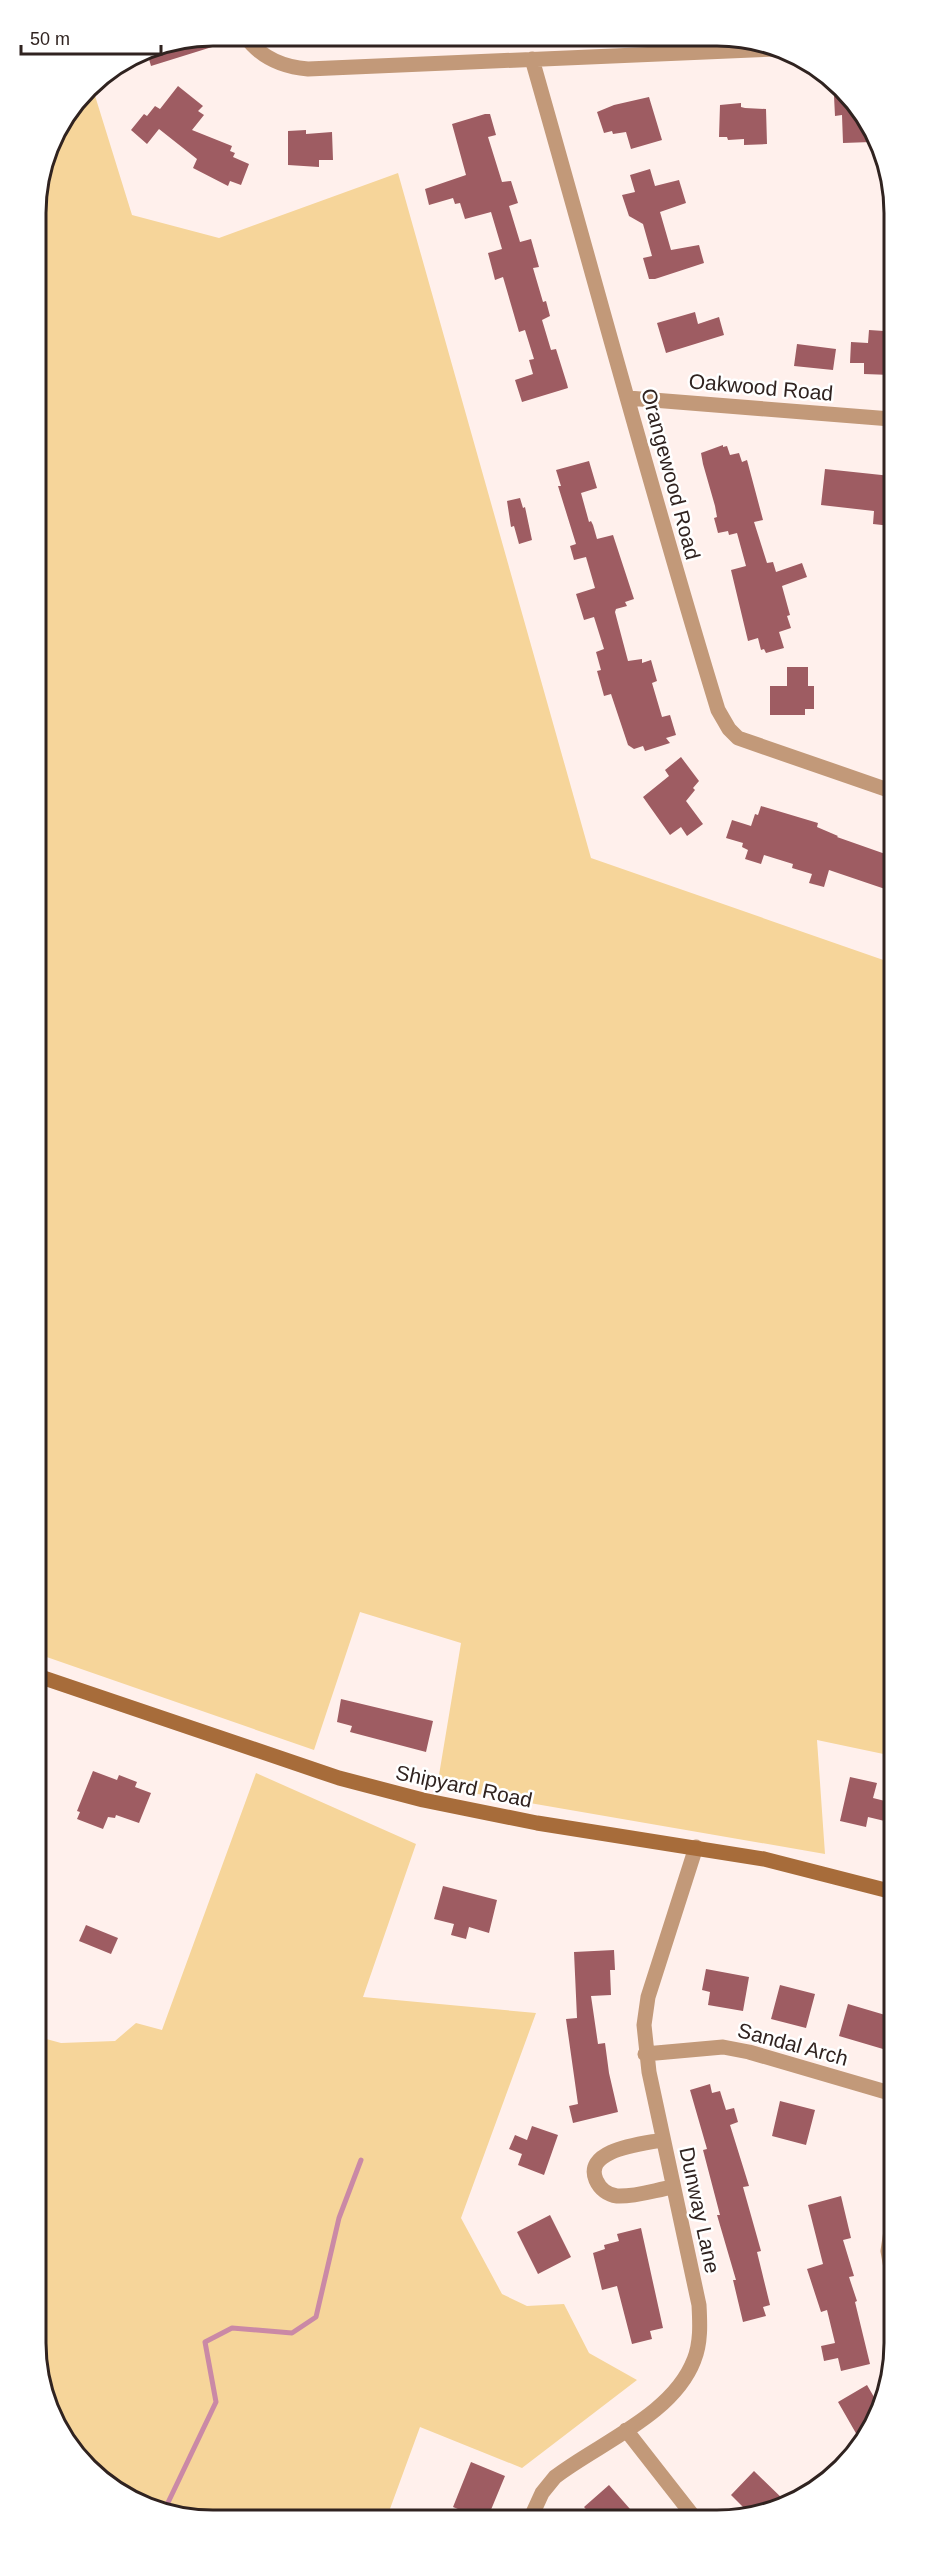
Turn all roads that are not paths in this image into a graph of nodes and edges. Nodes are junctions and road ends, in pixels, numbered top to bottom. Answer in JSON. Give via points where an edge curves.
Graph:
{"nodes":[{"id":1,"x":255,"y":46,"type":"edge"},
{"id":2,"x":749,"y":50,"type":"edge"},
{"id":3,"x":532,"y":59,"type":"junction"},
{"id":4,"x":628,"y":398,"type":"junction"},
{"id":5,"x":884,"y":418,"type":"edge"},
{"id":6,"x":884,"y":789,"type":"edge"},
{"id":7,"x":46,"y":1678,"type":"edge"},
{"id":8,"x":696,"y":1847,"type":"junction"},
{"id":9,"x":883,"y":1889,"type":"edge"},
{"id":10,"x":645,"y":2054,"type":"junction"},
{"id":11,"x":883,"y":2091,"type":"edge"},
{"id":12,"x":662,"y":2140,"type":"junction"},
{"id":13,"x":673,"y":2187,"type":"junction"},
{"id":14,"x":626,"y":2430,"type":"junction"},
{"id":15,"x":534,"y":2510,"type":"edge"},
{"id":16,"x":689,"y":2510,"type":"edge"}],
"edges":[{"from":1,"to":3,"type":"street","via":[[270,59],[296,68]]},
{"from":2,"to":3,"type":"street"},
{"from":3,"to":4,"type":"street","name":"Orangewood Road"},
{"from":4,"to":5,"type":"street","name":"Oakwood Road"},
{"from":4,"to":6,"type":"street","name":"Orangewood Road","via":[[670,555],[718,711],[729,729],[756,746]]},
{"from":7,"to":8,"type":"street","name":"Shipyard Road","via":[[329,1775],[423,1800],[537,1823]]},
{"from":8,"to":9,"type":"street","name":"Shipyard Road","via":[[764,1859]]},
{"from":8,"to":10,"type":"street","name":"Dunway Lane","via":[[648,1997]]},
{"from":10,"to":11,"type":"street","name":"Sandal Arch","via":[[723,2047]]},
{"from":10,"to":12,"type":"street","name":"Dunway Lane"},
{"from":12,"to":13,"type":"street","name":"Dunway Lane"},
{"from":12,"to":13,"type":"street","via":[[608,2153],[599,2160],[594,2177],[604,2192],[615,2196]]},
{"from":13,"to":14,"type":"street","name":"Dunway Lane","via":[[699,2305],[700,2331],[694,2360],[681,2384],[660,2406]]},
{"from":14,"to":15,"type":"street","name":"Dunway Lane","via":[[555,2477]]},
{"from":14,"to":16,"type":"street"}]}
